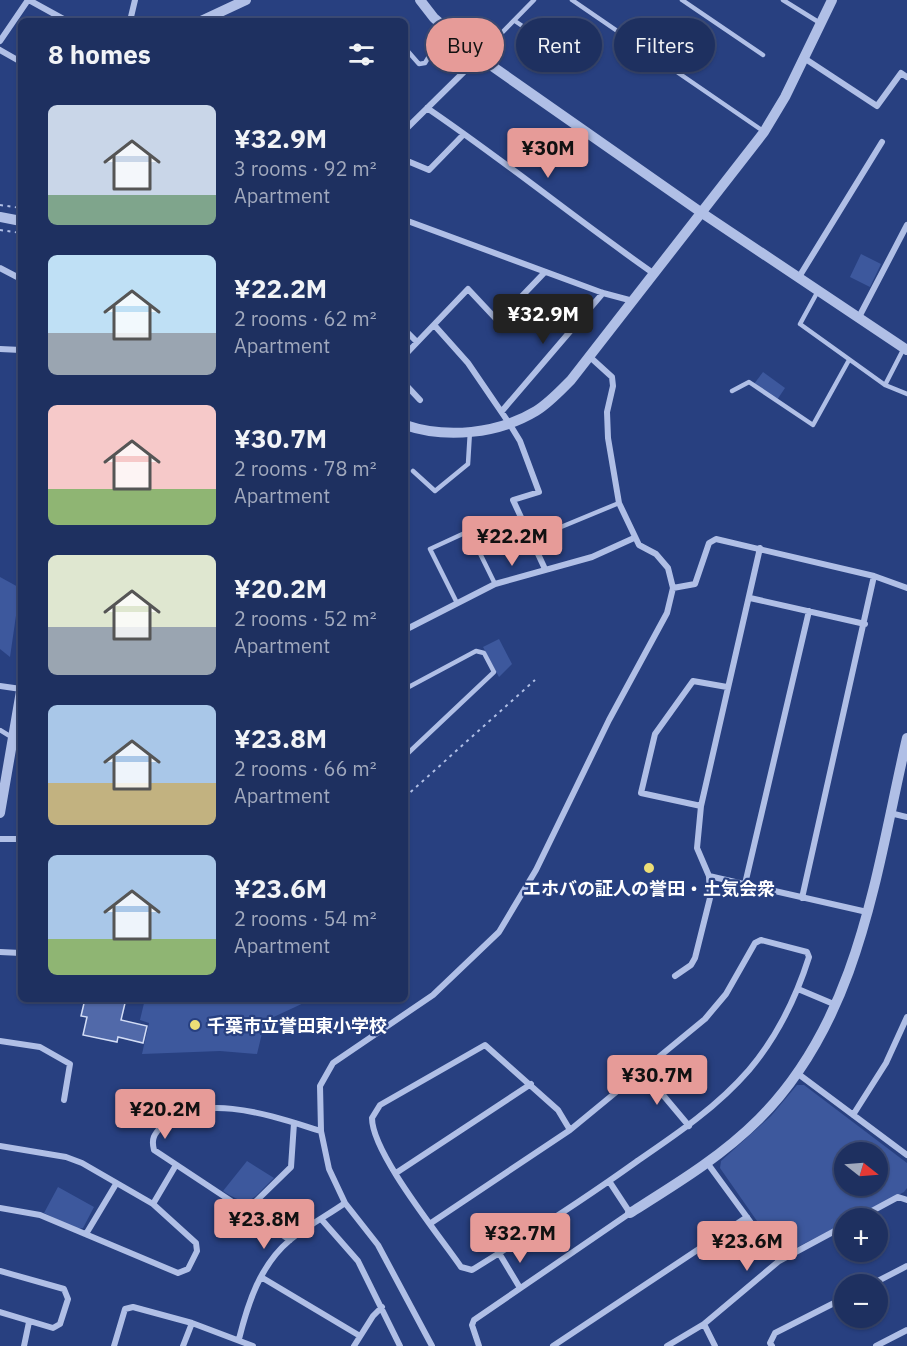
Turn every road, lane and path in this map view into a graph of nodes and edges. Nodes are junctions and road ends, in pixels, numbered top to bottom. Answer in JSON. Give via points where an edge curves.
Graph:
{"nodes":[{"id":1,"x":29,"y":0,"type":"edge"},
{"id":2,"x":135,"y":0,"type":"edge"},
{"id":3,"x":246,"y":0,"type":"edge"},
{"id":4,"x":420,"y":0,"type":"edge"},
{"id":5,"x":534,"y":0,"type":"edge"},
{"id":6,"x":572,"y":0,"type":"edge"},
{"id":7,"x":682,"y":0,"type":"edge"},
{"id":8,"x":783,"y":0,"type":"edge"},
{"id":9,"x":832,"y":0,"type":"edge"},
{"id":10,"x":62,"y":18,"type":"edge"},
{"id":11,"x":131,"y":18,"type":"edge"},
{"id":12,"x":207,"y":18,"type":"edge"},
{"id":13,"x":434,"y":18,"type":"edge"},
{"id":14,"x":515,"y":21,"type":"joint"},
{"id":15,"x":820,"y":24,"type":"junction"},
{"id":16,"x":504,"y":32,"type":"edge"},
{"id":17,"x":0,"y":41,"type":"edge"},
{"id":18,"x":0,"y":50,"type":"edge"},
{"id":19,"x":408,"y":51,"type":"edge"},
{"id":20,"x":763,"y":55,"type":"dead end"},
{"id":21,"x":804,"y":58,"type":"junction"},
{"id":22,"x":18,"y":60,"type":"edge"},
{"id":23,"x":426,"y":61,"type":"edge"},
{"id":24,"x":464,"y":72,"type":"edge"},
{"id":25,"x":500,"y":72,"type":"edge"},
{"id":26,"x":907,"y":77,"type":"edge"},
{"id":27,"x":427,"y":108,"type":"junction"},
{"id":28,"x":408,"y":127,"type":"edge"},
{"id":29,"x":764,"y":132,"type":"junction"},
{"id":30,"x":464,"y":134,"type":"junction"},
{"id":31,"x":882,"y":142,"type":"dead end"},
{"id":32,"x":408,"y":161,"type":"edge"},
{"id":33,"x":0,"y":205,"type":"edge"},
{"id":34,"x":18,"y":208,"type":"edge"},
{"id":35,"x":702,"y":213,"type":"junction"},
{"id":36,"x":0,"y":217,"type":"edge"},
{"id":37,"x":18,"y":220,"type":"edge"},
{"id":38,"x":408,"y":221,"type":"edge"},
{"id":39,"x":907,"y":225,"type":"edge"},
{"id":40,"x":0,"y":230,"type":"edge"},
{"id":41,"x":18,"y":233,"type":"edge"},
{"id":42,"x":0,"y":268,"type":"edge"},
{"id":43,"x":545,"y":272,"type":"junction"},
{"id":44,"x":653,"y":273,"type":"junction"},
{"id":45,"x":18,"y":277,"type":"edge"},
{"id":46,"x":799,"y":277,"type":"junction"},
{"id":47,"x":818,"y":290,"type":"junction"},
{"id":48,"x":603,"y":293,"type":"junction"},
{"id":49,"x":633,"y":301,"type":"junction"},
{"id":50,"x":860,"y":317,"type":"junction"},
{"id":51,"x":435,"y":326,"type":"junction"},
{"id":52,"x":408,"y":333,"type":"edge"},
{"id":53,"x":417,"y":342,"type":"junction"},
{"id":54,"x":906,"y":347,"type":"edge"},
{"id":55,"x":0,"y":349,"type":"edge"},
{"id":56,"x":18,"y":350,"type":"edge"},
{"id":57,"x":408,"y":352,"type":"edge"},
{"id":58,"x":591,"y":357,"type":"junction"},
{"id":59,"x":849,"y":360,"type":"junction"},
{"id":60,"x":885,"y":385,"type":"junction"},
{"id":61,"x":408,"y":387,"type":"edge"},
{"id":62,"x":732,"y":391,"type":"dead end"},
{"id":63,"x":907,"y":394,"type":"edge"},
{"id":64,"x":420,"y":400,"type":"dead end"},
{"id":65,"x":502,"y":411,"type":"junction"},
{"id":66,"x":509,"y":423,"type":"junction"},
{"id":67,"x":408,"y":426,"type":"edge"},
{"id":68,"x":470,"y":431,"type":"junction"},
{"id":69,"x":413,"y":471,"type":"dead end"},
{"id":70,"x":619,"y":503,"type":"junction"},
{"id":71,"x":634,"y":538,"type":"junction"},
{"id":72,"x":532,"y":539,"type":"junction"},
{"id":73,"x":760,"y":548,"type":"junction"},
{"id":74,"x":545,"y":569,"type":"junction"},
{"id":75,"x":874,"y":576,"type":"junction"},
{"id":76,"x":495,"y":584,"type":"junction"},
{"id":77,"x":674,"y":588,"type":"junction"},
{"id":78,"x":907,"y":588,"type":"edge"},
{"id":79,"x":750,"y":598,"type":"junction"},
{"id":80,"x":457,"y":603,"type":"junction"},
{"id":81,"x":809,"y":611,"type":"junction"},
{"id":82,"x":865,"y":624,"type":"junction"},
{"id":83,"x":408,"y":628,"type":"edge"},
{"id":84,"x":535,"y":680,"type":"dead end"},
{"id":85,"x":0,"y":686,"type":"edge"},
{"id":86,"x":408,"y":687,"type":"edge"},
{"id":87,"x":727,"y":687,"type":"junction"},
{"id":88,"x":18,"y":689,"type":"edge"},
{"id":89,"x":18,"y":711,"type":"edge"},
{"id":90,"x":0,"y":730,"type":"edge"},
{"id":91,"x":14,"y":738,"type":"junction"},
{"id":92,"x":907,"y":738,"type":"edge"},
{"id":93,"x":408,"y":753,"type":"edge"},
{"id":94,"x":408,"y":794,"type":"edge"},
{"id":95,"x":701,"y":806,"type":"junction"},
{"id":96,"x":0,"y":813,"type":"edge"},
{"id":97,"x":889,"y":813,"type":"junction"},
{"id":98,"x":907,"y":817,"type":"edge"},
{"id":99,"x":0,"y":839,"type":"edge"},
{"id":100,"x":18,"y":839,"type":"edge"},
{"id":101,"x":709,"y":876,"type":"junction"},
{"id":102,"x":746,"y":884,"type":"junction"},
{"id":103,"x":802,"y":898,"type":"junction"},
{"id":104,"x":867,"y":912,"type":"junction"},
{"id":105,"x":0,"y":952,"type":"edge"},
{"id":106,"x":18,"y":953,"type":"edge"},
{"id":107,"x":675,"y":976,"type":"dead end"},
{"id":108,"x":798,"y":989,"type":"junction"},
{"id":109,"x":837,"y":1005,"type":"junction"},
{"id":110,"x":907,"y":1017,"type":"edge"},
{"id":111,"x":0,"y":1041,"type":"edge"},
{"id":112,"x":642,"y":1070,"type":"junction"},
{"id":113,"x":796,"y":1073,"type":"junction"},
{"id":114,"x":531,"y":1084,"type":"junction"},
{"id":115,"x":64,"y":1100,"type":"dead end"},
{"id":116,"x":853,"y":1115,"type":"junction"},
{"id":117,"x":294,"y":1123,"type":"junction"},
{"id":118,"x":689,"y":1126,"type":"junction"},
{"id":119,"x":570,"y":1130,"type":"junction"},
{"id":120,"x":321,"y":1131,"type":"junction"},
{"id":121,"x":0,"y":1146,"type":"edge"},
{"id":122,"x":906,"y":1152,"type":"edge"},
{"id":123,"x":708,"y":1164,"type":"junction"},
{"id":124,"x":176,"y":1165,"type":"junction"},
{"id":125,"x":396,"y":1173,"type":"junction"},
{"id":126,"x":609,"y":1181,"type":"junction"},
{"id":127,"x":116,"y":1184,"type":"junction"},
{"id":128,"x":907,"y":1200,"type":"edge"},
{"id":129,"x":345,"y":1203,"type":"junction"},
{"id":130,"x":153,"y":1204,"type":"junction"},
{"id":131,"x":0,"y":1208,"type":"edge"},
{"id":132,"x":878,"y":1208,"type":"edge"},
{"id":133,"x":246,"y":1211,"type":"junction"},
{"id":134,"x":630,"y":1213,"type":"junction"},
{"id":135,"x":747,"y":1217,"type":"junction"},
{"id":136,"x":321,"y":1220,"type":"junction"},
{"id":137,"x":431,"y":1223,"type":"junction"},
{"id":138,"x":834,"y":1231,"type":"edge"},
{"id":139,"x":86,"y":1234,"type":"junction"},
{"id":140,"x":290,"y":1240,"type":"junction"},
{"id":141,"x":499,"y":1253,"type":"junction"},
{"id":142,"x":779,"y":1261,"type":"junction"},
{"id":143,"x":907,"y":1266,"type":"edge"},
{"id":144,"x":0,"y":1271,"type":"edge"},
{"id":145,"x":888,"y":1276,"type":"edge"},
{"id":146,"x":261,"y":1277,"type":"junction"},
{"id":147,"x":520,"y":1288,"type":"junction"},
{"id":148,"x":834,"y":1303,"type":"edge"},
{"id":149,"x":382,"y":1308,"type":"junction"},
{"id":150,"x":0,"y":1312,"type":"edge"},
{"id":151,"x":29,"y":1322,"type":"junction"},
{"id":152,"x":192,"y":1323,"type":"junction"},
{"id":153,"x":704,"y":1324,"type":"junction"},
{"id":154,"x":907,"y":1330,"type":"edge"},
{"id":155,"x":360,"y":1336,"type":"junction"},
{"id":156,"x":239,"y":1339,"type":"junction"},
{"id":157,"x":24,"y":1346,"type":"edge"},
{"id":158,"x":114,"y":1346,"type":"edge"},
{"id":159,"x":183,"y":1346,"type":"edge"},
{"id":160,"x":253,"y":1346,"type":"edge"},
{"id":161,"x":354,"y":1346,"type":"edge"},
{"id":162,"x":400,"y":1346,"type":"edge"},
{"id":163,"x":432,"y":1346,"type":"edge"},
{"id":164,"x":478,"y":1346,"type":"edge"},
{"id":165,"x":554,"y":1346,"type":"edge"},
{"id":166,"x":667,"y":1346,"type":"edge"},
{"id":167,"x":715,"y":1346,"type":"edge"},
{"id":168,"x":772,"y":1346,"type":"edge"},
{"id":169,"x":876,"y":1346,"type":"edge"}],
"edges":[{"from":1,"to":10,"type":"street"},
{"from":1,"to":17,"type":"street"},
{"from":2,"to":11,"type":"street"},
{"from":3,"to":12,"type":"street"},
{"from":4,"to":13,"type":"street"},
{"from":5,"to":14,"type":"lane"},
{"from":6,"to":29,"type":"lane"},
{"from":7,"to":20,"type":"lane"},
{"from":8,"to":15,"type":"lane"},
{"from":9,"to":15,"type":"street"},
{"from":14,"to":16,"type":"lane"},
{"from":15,"to":21,"type":"street"},
{"from":18,"to":22,"type":"street"},
{"from":19,"to":23,"type":"lane","via":[[419,64]]},
{"from":21,"to":26,"type":"street","via":[[877,106],[901,73]]},
{"from":21,"to":29,"type":"street"},
{"from":24,"to":27,"type":"street"},
{"from":25,"to":35,"type":"street"},
{"from":27,"to":28,"type":"street"},
{"from":27,"to":30,"type":"street"},
{"from":29,"to":35,"type":"street"},
{"from":30,"to":32,"type":"street","via":[[429,170]]},
{"from":30,"to":44,"type":"street"},
{"from":31,"to":46,"type":"street"},
{"from":33,"to":34,"type":"path"},
{"from":35,"to":44,"type":"street"},
{"from":35,"to":46,"type":"street"},
{"from":36,"to":37,"type":"street"},
{"from":38,"to":43,"type":"street"},
{"from":39,"to":50,"type":"street"},
{"from":40,"to":41,"type":"path"},
{"from":42,"to":45,"type":"street"},
{"from":43,"to":48,"type":"street"},
{"from":43,"to":51,"type":"street","via":[[498,321],[468,289]]},
{"from":44,"to":49,"type":"street"},
{"from":46,"to":47,"type":"street"},
{"from":47,"to":50,"type":"street"},
{"from":47,"to":59,"type":"lane","via":[[800,324]]},
{"from":48,"to":49,"type":"street"},
{"from":48,"to":65,"type":"street"},
{"from":49,"to":58,"type":"street"},
{"from":50,"to":54,"type":"street"},
{"from":51,"to":53,"type":"street"},
{"from":51,"to":65,"type":"street","via":[[468,363]]},
{"from":52,"to":53,"type":"street"},
{"from":53,"to":57,"type":"street"},
{"from":54,"to":60,"type":"lane"},
{"from":55,"to":56,"type":"street"},
{"from":58,"to":66,"type":"street","via":[[553,397]]},
{"from":58,"to":70,"type":"street","via":[[612,377],[608,438]]},
{"from":59,"to":60,"type":"lane"},
{"from":59,"to":62,"type":"lane","via":[[813,425],[749,382]]},
{"from":60,"to":63,"type":"lane"},
{"from":61,"to":64,"type":"street"},
{"from":65,"to":66,"type":"street"},
{"from":66,"to":68,"type":"street"},
{"from":66,"to":72,"type":"street","via":[[539,492],[513,500]]},
{"from":67,"to":68,"type":"street","via":[[442,433]]},
{"from":68,"to":69,"type":"lane","via":[[468,464],[435,491]]},
{"from":70,"to":71,"type":"street"},
{"from":70,"to":72,"type":"lane"},
{"from":71,"to":74,"type":"street","via":[[592,557]]},
{"from":71,"to":77,"type":"street","via":[[668,568]]},
{"from":72,"to":74,"type":"street"},
{"from":73,"to":75,"type":"street"},
{"from":73,"to":77,"type":"street","via":[[713,540],[695,584]]},
{"from":73,"to":79,"type":"street"},
{"from":74,"to":76,"type":"street"},
{"from":75,"to":78,"type":"street"},
{"from":75,"to":82,"type":"street"},
{"from":76,"to":80,"type":"street"},
{"from":76,"to":80,"type":"lane","via":[[469,531],[430,549]]},
{"from":77,"to":120,"type":"street","via":[[658,633],[609,720],[536,870],[499,932],[433,995],[333,1063],[320,1086]]},
{"from":79,"to":81,"type":"street"},
{"from":79,"to":87,"type":"street"},
{"from":80,"to":83,"type":"street"},
{"from":81,"to":82,"type":"street"},
{"from":81,"to":102,"type":"street"},
{"from":82,"to":103,"type":"street"},
{"from":84,"to":94,"type":"path"},
{"from":85,"to":88,"type":"street"},
{"from":86,"to":93,"type":"lane","via":[[476,651],[484,653],[494,672]]},
{"from":87,"to":95,"type":"street"},
{"from":87,"to":95,"type":"street","via":[[693,681],[655,734],[641,793]]},
{"from":89,"to":91,"type":"street"},
{"from":90,"to":91,"type":"lane"},
{"from":91,"to":96,"type":"street"},
{"from":92,"to":97,"type":"street"},
{"from":95,"to":101,"type":"street","via":[[697,848]]},
{"from":97,"to":98,"type":"street"},
{"from":97,"to":104,"type":"street"},
{"from":99,"to":100,"type":"street"},
{"from":101,"to":102,"type":"street"},
{"from":101,"to":107,"type":"street","via":[[710,898],[695,958]]},
{"from":102,"to":103,"type":"street"},
{"from":103,"to":104,"type":"street"},
{"from":104,"to":109,"type":"street","via":[[861,941]]},
{"from":105,"to":106,"type":"street"},
{"from":108,"to":109,"type":"street"},
{"from":108,"to":112,"type":"street","via":[[809,957],[807,952],[761,940],[755,943],[726,994],[705,1019]]},
{"from":108,"to":118,"type":"street","via":[[783,1021],[750,1069]]},
{"from":109,"to":113,"type":"street"},
{"from":110,"to":116,"type":"street","via":[[886,1063]]},
{"from":111,"to":115,"type":"street","via":[[40,1047],[70,1065]]},
{"from":112,"to":118,"type":"street"},
{"from":112,"to":119,"type":"street"},
{"from":113,"to":116,"type":"street"},
{"from":113,"to":123,"type":"street","via":[[760,1118]]},
{"from":114,"to":119,"type":"street","via":[[558,1110]]},
{"from":114,"to":125,"type":"street"},
{"from":114,"to":125,"type":"street","via":[[485,1045],[380,1105],[372,1118],[372,1128]]},
{"from":116,"to":122,"type":"street"},
{"from":117,"to":120,"type":"street"},
{"from":117,"to":124,"type":"street","via":[[220,1107],[174,1116],[155,1133],[152,1143],[154,1150]]},
{"from":117,"to":133,"type":"street","via":[[291,1167]]},
{"from":118,"to":126,"type":"street"},
{"from":119,"to":137,"type":"street"},
{"from":120,"to":129,"type":"street","via":[[329,1169]]},
{"from":121,"to":127,"type":"street","via":[[66,1157]]},
{"from":123,"to":134,"type":"street"},
{"from":123,"to":135,"type":"street"},
{"from":124,"to":130,"type":"street"},
{"from":124,"to":133,"type":"street"},
{"from":125,"to":137,"type":"street"},
{"from":126,"to":134,"type":"street"},
{"from":126,"to":141,"type":"street"},
{"from":127,"to":130,"type":"street"},
{"from":127,"to":139,"type":"street"},
{"from":128,"to":132,"type":"street","via":[[898,1197]]},
{"from":129,"to":136,"type":"street"},
{"from":129,"to":163,"type":"street","via":[[378,1245]]},
{"from":130,"to":139,"type":"street","via":[[196,1243],[197,1251],[188,1269],[178,1273]]},
{"from":131,"to":139,"type":"street","via":[[40,1215]]},
{"from":133,"to":140,"type":"street"},
{"from":134,"to":147,"type":"street"},
{"from":135,"to":142,"type":"street"},
{"from":135,"to":165,"type":"street"},
{"from":136,"to":140,"type":"street"},
{"from":136,"to":149,"type":"street","via":[[358,1261]]},
{"from":137,"to":141,"type":"street","via":[[467,1270]]},
{"from":138,"to":142,"type":"street"},
{"from":140,"to":146,"type":"street"},
{"from":141,"to":147,"type":"street"},
{"from":142,"to":153,"type":"street"},
{"from":143,"to":145,"type":"street"},
{"from":144,"to":151,"type":"street","via":[[64,1289],[68,1299],[60,1324],[53,1328]]},
{"from":146,"to":155,"type":"street"},
{"from":146,"to":156,"type":"street","via":[[248,1303]]},
{"from":147,"to":164,"type":"street","via":[[474,1320]]},
{"from":148,"to":168,"type":"street","via":[[775,1333]]},
{"from":149,"to":155,"type":"street"},
{"from":149,"to":162,"type":"street"},
{"from":150,"to":151,"type":"street"},
{"from":151,"to":157,"type":"street"},
{"from":152,"to":156,"type":"street"},
{"from":152,"to":158,"type":"street","via":[[129,1307],[125,1309]]},
{"from":152,"to":159,"type":"street"},
{"from":153,"to":166,"type":"street"},
{"from":153,"to":167,"type":"street"},
{"from":154,"to":169,"type":"street"},
{"from":155,"to":161,"type":"street"},
{"from":156,"to":160,"type":"street"}]}
